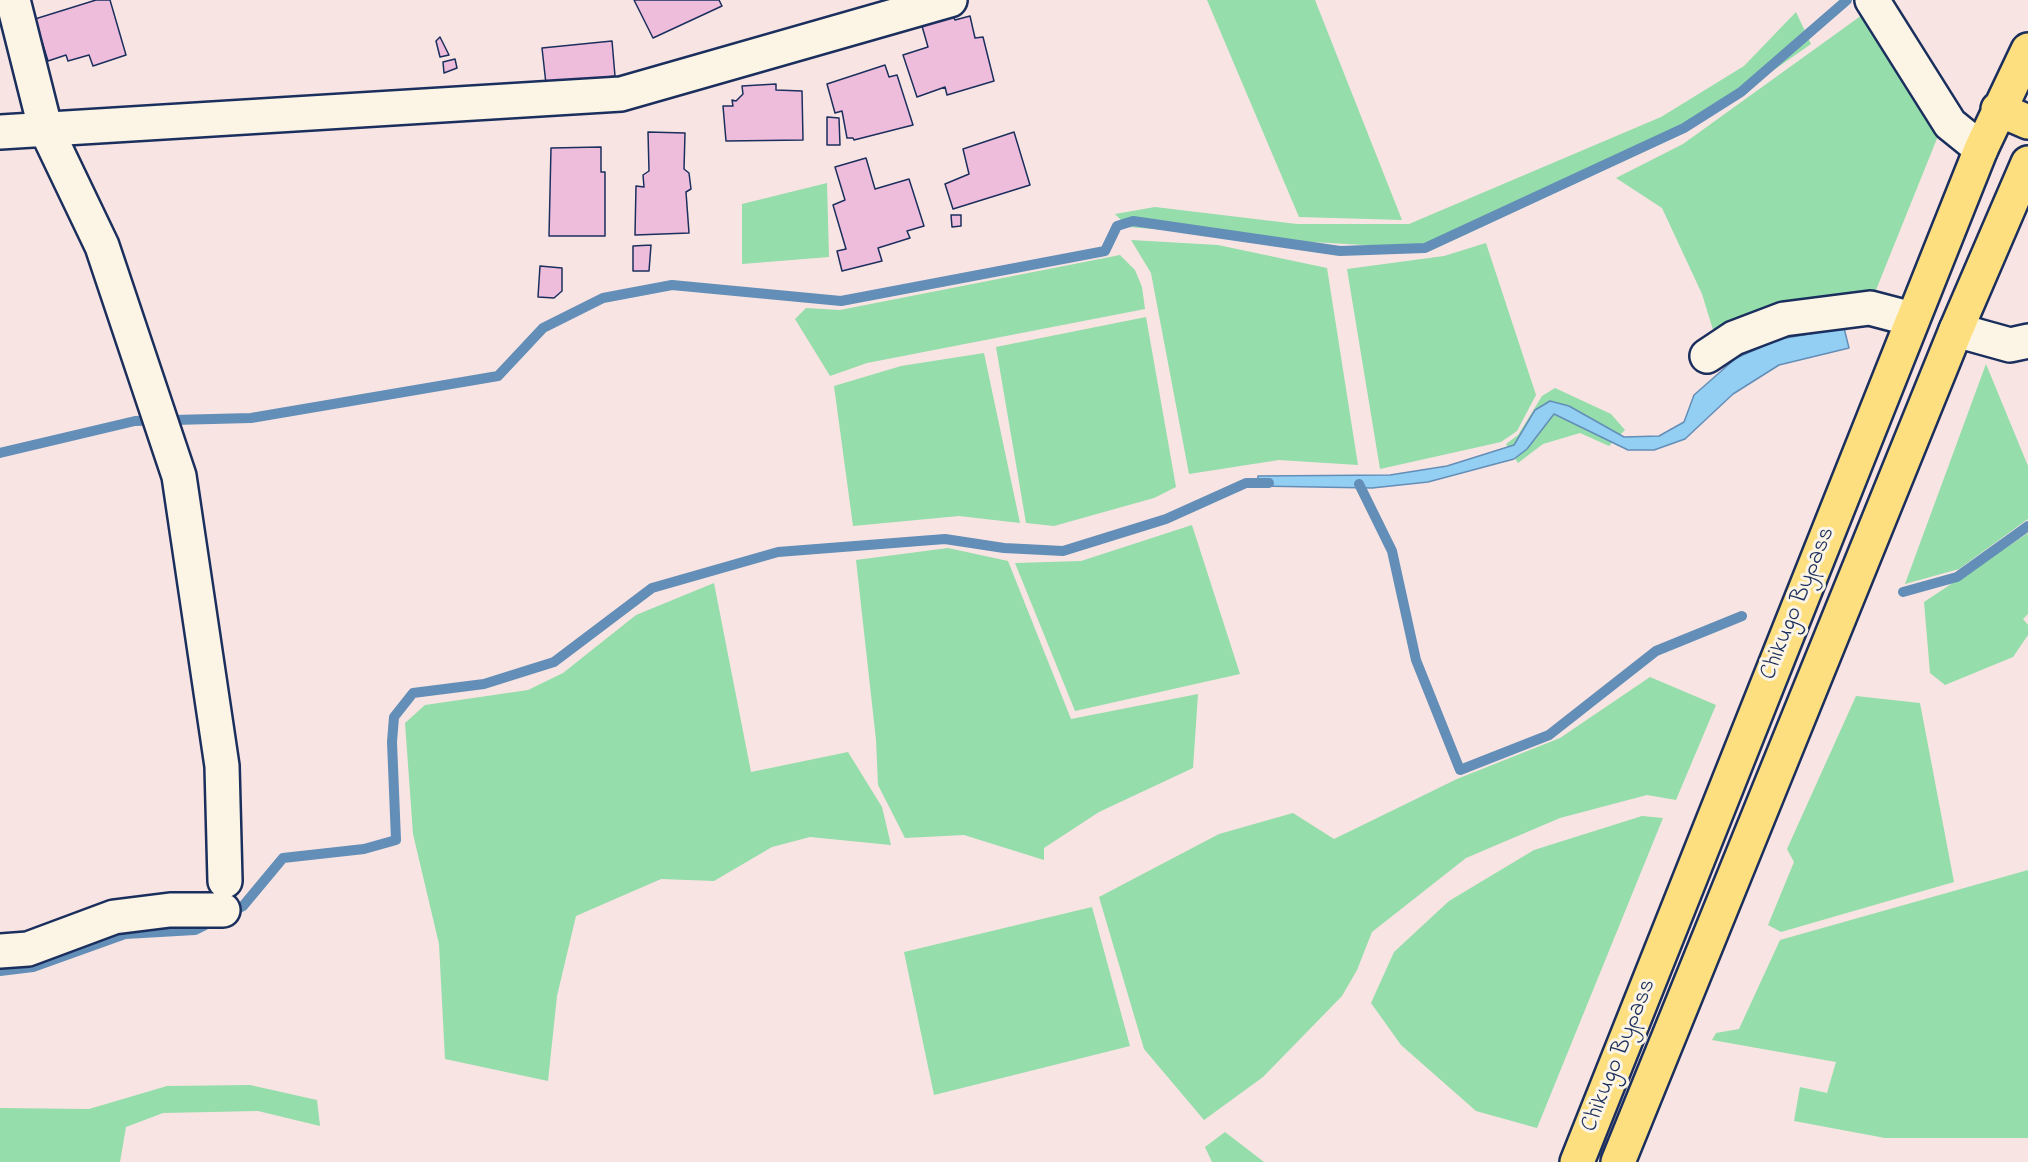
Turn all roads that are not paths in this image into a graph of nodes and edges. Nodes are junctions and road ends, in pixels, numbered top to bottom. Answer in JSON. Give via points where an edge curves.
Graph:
{"nodes":[{"id":1,"x":13,"y":0,"type":"edge"},
{"id":2,"x":950,"y":0,"type":"edge"},
{"id":3,"x":1872,"y":0,"type":"edge"},
{"id":4,"x":2028,"y":50,"type":"edge"},
{"id":5,"x":1998,"y":109,"type":"junction"},
{"id":6,"x":2028,"y":122,"type":"edge"},
{"id":7,"x":45,"y":127,"type":"junction"},
{"id":8,"x":0,"y":132,"type":"edge"},
{"id":9,"x":1981,"y":149,"type":"junction"},
{"id":10,"x":2028,"y":163,"type":"edge"},
{"id":11,"x":1912,"y":319,"type":"junction"},
{"id":12,"x":1956,"y":330,"type":"junction"},
{"id":13,"x":2028,"y":341,"type":"edge"},
{"id":14,"x":1707,"y":356,"type":"dead end"},
{"id":15,"x":0,"y":951,"type":"edge"},
{"id":16,"x":1577,"y":1162,"type":"edge"},
{"id":17,"x":1618,"y":1162,"type":"edge"}],
"edges":[{"from":1,"to":7,"type":"street"},
{"from":2,"to":7,"type":"street","via":[[621,94]]},
{"from":3,"to":9,"type":"street","via":[[1950,124]]},
{"from":4,"to":5,"type":"highway","name":"Chikugo Bypass"},
{"from":5,"to":6,"type":"highway"},
{"from":5,"to":9,"type":"highway","name":"Chikugo Bypass"},
{"from":7,"to":8,"type":"street"},
{"from":7,"to":15,"type":"street","via":[[102,246],[178,476],[222,766],[224,896],[170,910],[114,917],[28,949]]},
{"from":9,"to":11,"type":"highway","name":"Chikugo Bypass"},
{"from":10,"to":12,"type":"highway","name":"Chikugo Bypass"},
{"from":11,"to":14,"type":"street","via":[[1870,308],[1784,319],[1734,338]]},
{"from":11,"to":16,"type":"highway","name":"Chikugo Bypass"},
{"from":12,"to":13,"type":"street","via":[[2010,345]]},
{"from":12,"to":17,"type":"highway","name":"Chikugo Bypass"}]}
